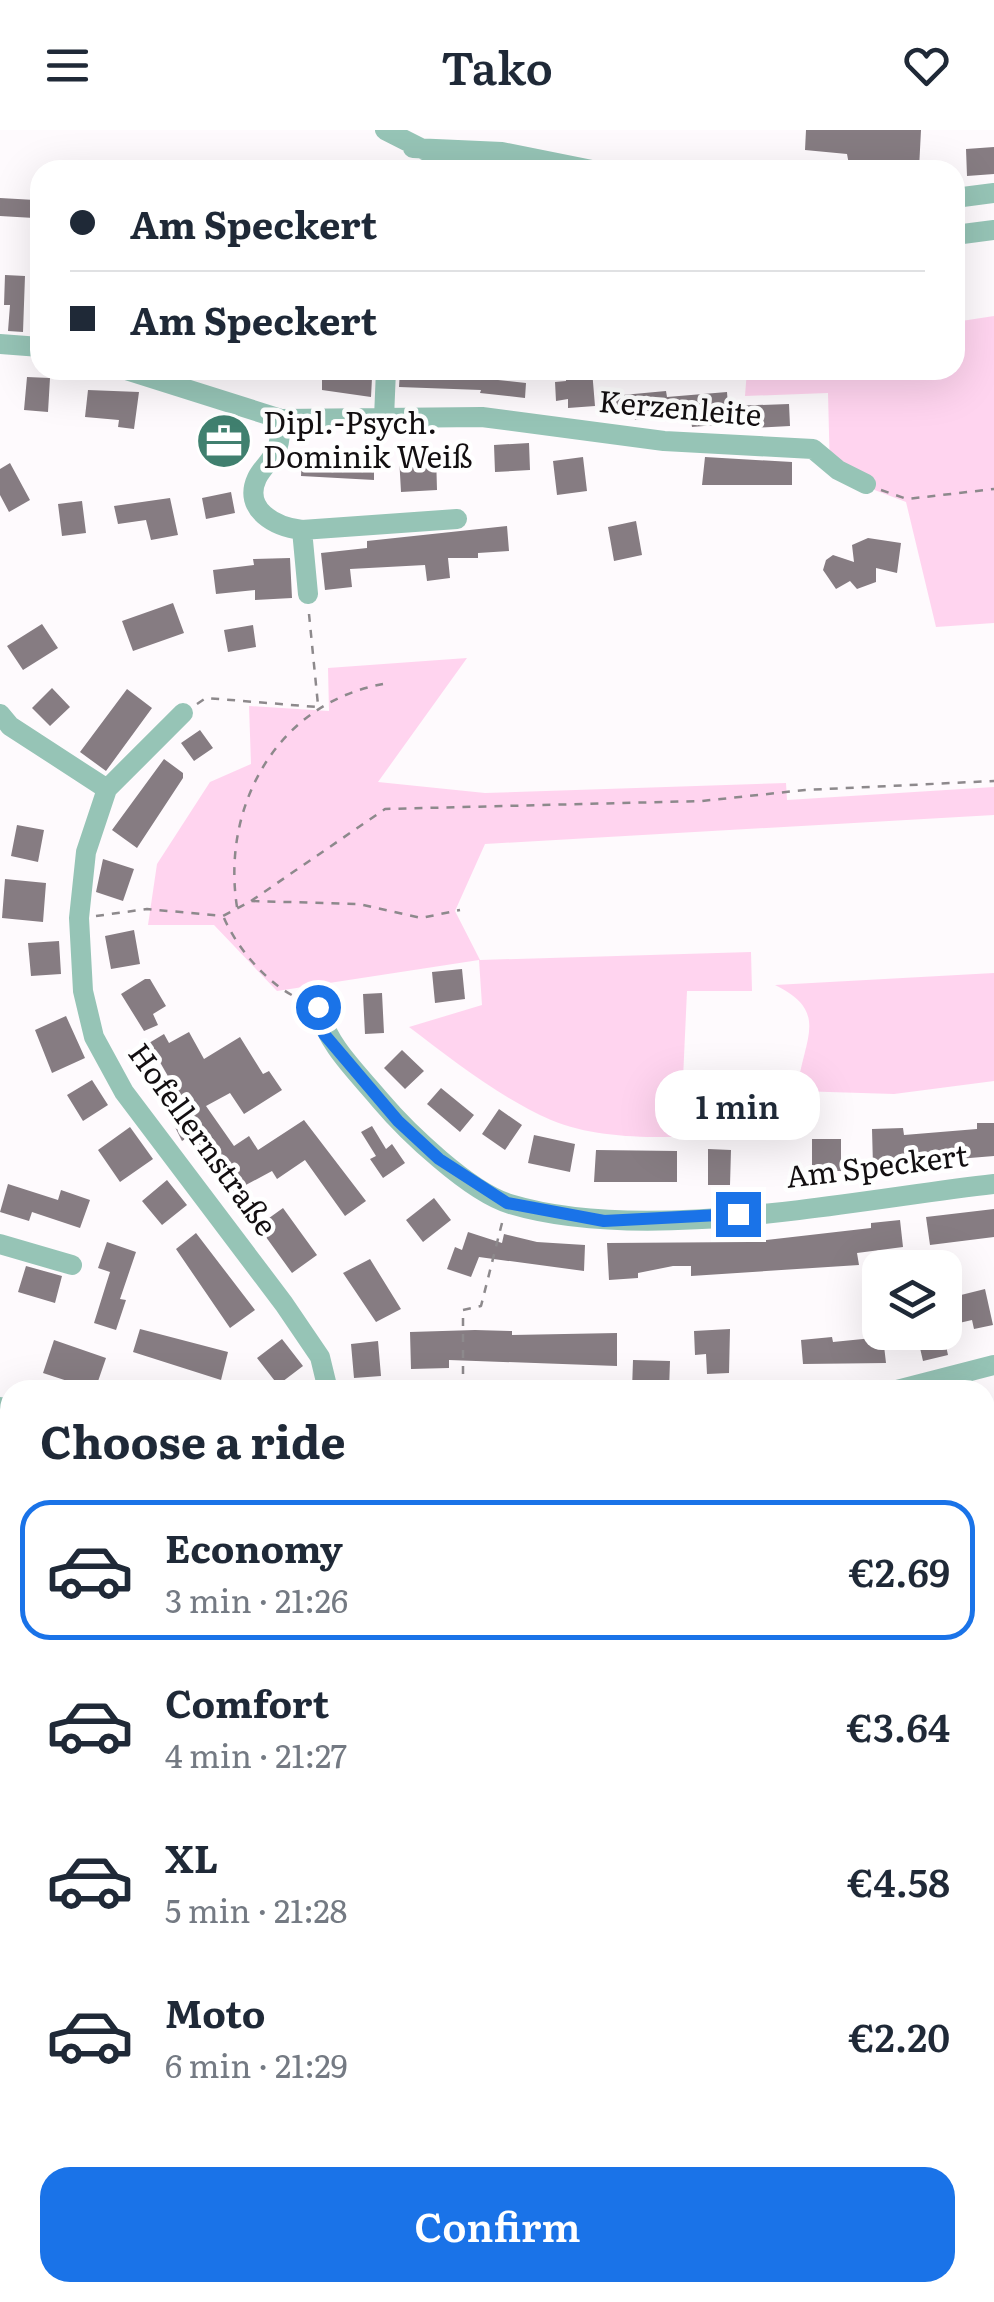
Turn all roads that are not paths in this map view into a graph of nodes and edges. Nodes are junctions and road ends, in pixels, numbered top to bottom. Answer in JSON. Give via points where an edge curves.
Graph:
{"nodes":[{"id":1,"x":384,"y":130,"type":"edge"},
{"id":2,"x":413,"y":148,"type":"junction"},
{"id":3,"x":441,"y":160,"type":"edge"},
{"id":4,"x":542,"y":160,"type":"edge"},
{"id":5,"x":994,"y":193,"type":"edge"},
{"id":6,"x":965,"y":197,"type":"edge"},
{"id":7,"x":994,"y":230,"type":"edge"},
{"id":8,"x":965,"y":234,"type":"edge"},
{"id":9,"x":0,"y":344,"type":"edge"},
{"id":10,"x":30,"y":346,"type":"edge"},
{"id":11,"x":158,"y":380,"type":"edge"},
{"id":12,"x":386,"y":380,"type":"edge"},
{"id":13,"x":282,"y":418,"type":"junction"},
{"id":14,"x":384,"y":418,"type":"junction"},
{"id":15,"x":866,"y":484,"type":"road end"},
{"id":16,"x":457,"y":519,"type":"dead end"},
{"id":17,"x":302,"y":530,"type":"junction"},
{"id":18,"x":308,"y":594,"type":"road end"},
{"id":19,"x":183,"y":713,"type":"road end"},
{"id":20,"x":0,"y":714,"type":"edge"},
{"id":21,"x":106,"y":790,"type":"junction"},
{"id":22,"x":318,"y":1007,"type":"road end"},
{"id":23,"x":994,"y":1184,"type":"edge"},
{"id":24,"x":0,"y":1244,"type":"edge"},
{"id":25,"x":72,"y":1265,"type":"dead end"},
{"id":26,"x":994,"y":1365,"type":"edge"},
{"id":27,"x":326,"y":1380,"type":"edge"},
{"id":28,"x":936,"y":1380,"type":"edge"}],
"edges":[{"from":1,"to":2,"type":"street"},
{"from":2,"to":3,"type":"street"},
{"from":2,"to":4,"type":"street"},
{"from":5,"to":6,"type":"street"},
{"from":7,"to":8,"type":"street"},
{"from":9,"to":10,"type":"street"},
{"from":11,"to":13,"type":"street","name":"Kerzenleite"},
{"from":12,"to":14,"type":"street"},
{"from":13,"to":14,"type":"street","name":"Kerzenleite"},
{"from":13,"to":17,"type":"street","via":[[278,448],[255,480],[254,499],[265,518]]},
{"from":14,"to":15,"type":"street","name":"Kerzenleite","via":[[482,417],[664,441],[813,450]]},
{"from":16,"to":17,"type":"street"},
{"from":17,"to":18,"type":"street"},
{"from":19,"to":21,"type":"street","name":"Hofellernstraße"},
{"from":20,"to":21,"type":"street"},
{"from":21,"to":27,"type":"street","name":"Hofellernstraße","via":[[86,852],[80,918],[83,991],[94,1037],[124,1092],[320,1357]]},
{"from":22,"to":23,"type":"street","name":"Am Speckert","via":[[324,1034],[398,1121],[439,1159],[507,1203],[604,1221],[702,1218]]},
{"from":24,"to":25,"type":"street"},
{"from":26,"to":28,"type":"street"}]}
